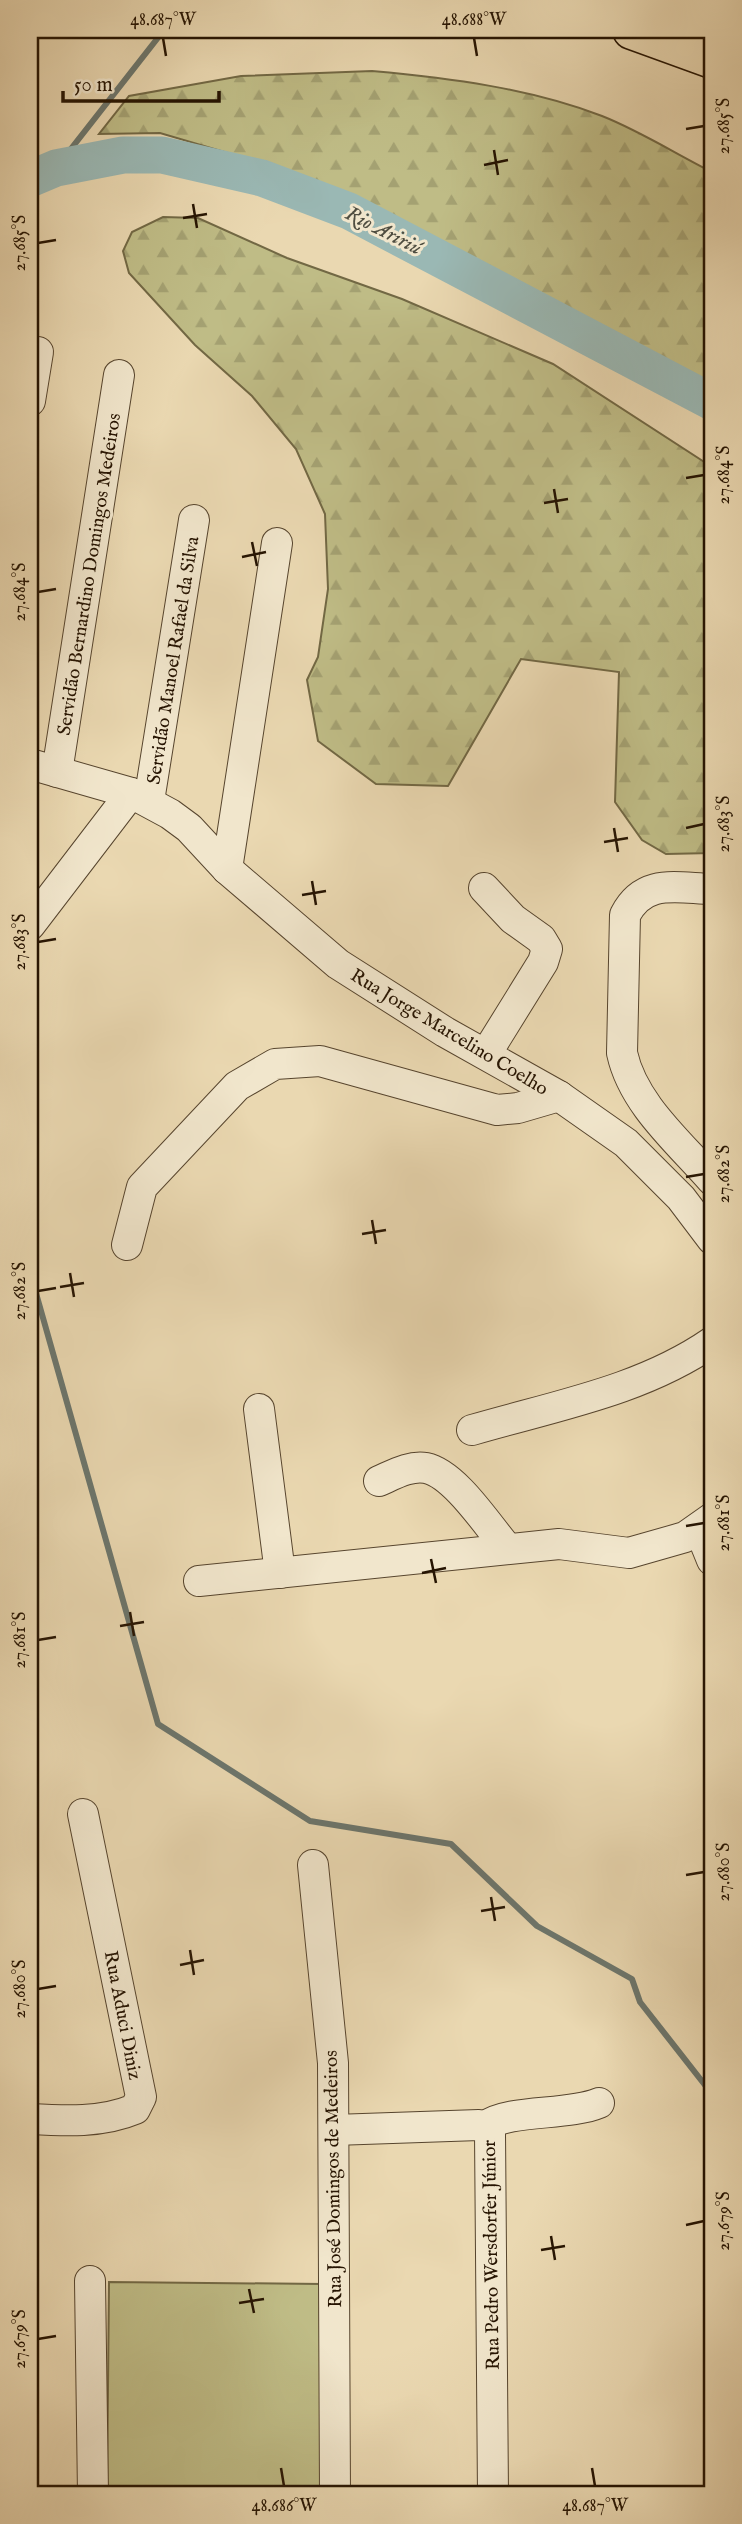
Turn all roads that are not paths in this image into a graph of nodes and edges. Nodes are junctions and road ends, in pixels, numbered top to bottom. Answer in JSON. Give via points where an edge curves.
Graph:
{"nodes":[{"id":1,"x":632,"y":30,"type":"edge"},
{"id":2,"x":712,"y":60,"type":"edge"},
{"id":3,"x":38,"y":352,"type":"dead end"},
{"id":4,"x":119,"y":375,"type":"dead end"},
{"id":5,"x":30,"y":401,"type":"edge"},
{"id":6,"x":194,"y":520,"type":"dead end"},
{"id":7,"x":277,"y":543,"type":"dead end"},
{"id":8,"x":43,"y":768,"type":"edge"},
{"id":9,"x":140,"y":797,"type":"junction"},
{"id":10,"x":227,"y":869,"type":"junction"},
{"id":11,"x":484,"y":888,"type":"dead end"},
{"id":12,"x":712,"y":889,"type":"edge"},
{"id":13,"x":30,"y":925,"type":"edge"},
{"id":14,"x":486,"y":1054,"type":"junction"},
{"id":15,"x":559,"y":1096,"type":"junction"},
{"id":16,"x":712,"y":1180,"type":"edge"},
{"id":17,"x":712,"y":1239,"type":"edge"},
{"id":18,"x":127,"y":1245,"type":"dead end"},
{"id":19,"x":712,"y":1342,"type":"edge"},
{"id":20,"x":259,"y":1409,"type":"dead end"},
{"id":21,"x":472,"y":1430,"type":"dead end"},
{"id":22,"x":379,"y":1481,"type":"dead end"},
{"id":23,"x":706,"y":1523,"type":"edge"},
{"id":24,"x":507,"y":1548,"type":"junction"},
{"id":25,"x":712,"y":1560,"type":"edge"},
{"id":26,"x":280,"y":1573,"type":"junction"},
{"id":27,"x":200,"y":1581,"type":"dead end"},
{"id":28,"x":83,"y":1814,"type":"dead end"},
{"id":29,"x":313,"y":1865,"type":"dead end"},
{"id":30,"x":599,"y":2103,"type":"dead end"},
{"id":31,"x":30,"y":2119,"type":"edge"},
{"id":32,"x":486,"y":2126,"type":"junction"},
{"id":33,"x":334,"y":2130,"type":"junction"},
{"id":34,"x":90,"y":2281,"type":"dead end"},
{"id":35,"x":93,"y":2494,"type":"edge"},
{"id":36,"x":335,"y":2494,"type":"edge"},
{"id":37,"x":493,"y":2494,"type":"edge"}],
"edges":[{"from":1,"to":2,"type":"highway"},
{"from":3,"to":5,"type":"street"},
{"from":4,"to":8,"type":"street","name":"Servidão Bernardino Domingos Medeiros"},
{"from":6,"to":9,"type":"street","name":"Servidão Manoel Rafael da Silva"},
{"from":7,"to":10,"type":"street"},
{"from":8,"to":9,"type":"street","name":"Rua Jorge Marcelino Coelho"},
{"from":9,"to":10,"type":"street","name":"Rua Jorge Marcelino Coelho","via":[[188,828]]},
{"from":9,"to":13,"type":"street"},
{"from":10,"to":14,"type":"street","name":"Rua Jorge Marcelino Coelho","via":[[338,964]]},
{"from":11,"to":14,"type":"street","via":[[547,949]]},
{"from":12,"to":16,"type":"street","via":[[658,888],[643,892],[628,908],[622,1053],[626,1074],[638,1094]]},
{"from":14,"to":15,"type":"street","name":"Rua Jorge Marcelino Coelho"},
{"from":15,"to":17,"type":"street","name":"Rua Jorge Marcelino Coelho","via":[[626,1143],[681,1198]]},
{"from":15,"to":18,"type":"street","via":[[497,1110],[320,1061],[275,1063],[237,1086],[142,1187]]},
{"from":19,"to":21,"type":"street","via":[[680,1364],[637,1383]]},
{"from":20,"to":26,"type":"street"},
{"from":22,"to":24,"type":"street","via":[[411,1468],[438,1473],[452,1483]]},
{"from":23,"to":24,"type":"street","via":[[664,1546],[629,1553],[577,1544]]},
{"from":23,"to":25,"type":"street"},
{"from":24,"to":26,"type":"street"},
{"from":26,"to":27,"type":"street"},
{"from":28,"to":31,"type":"street","name":"Rua Aduci Diniz","via":[[141,2097],[135,2109],[122,2115]]},
{"from":29,"to":33,"type":"street","name":"Rua José Domingos de Medeiros","via":[[333,2063]]},
{"from":30,"to":32,"type":"street","via":[[584,2109],[500,2119]]},
{"from":32,"to":33,"type":"street","name":"Rua Pedro Wersdorfer Júnior"},
{"from":32,"to":37,"type":"street","name":"Rua Pedro Wersdorfer Júnior","via":[[490,2133]]},
{"from":33,"to":36,"type":"street","name":"Rua José Domingos de Medeiros"},
{"from":34,"to":35,"type":"street"}]}
